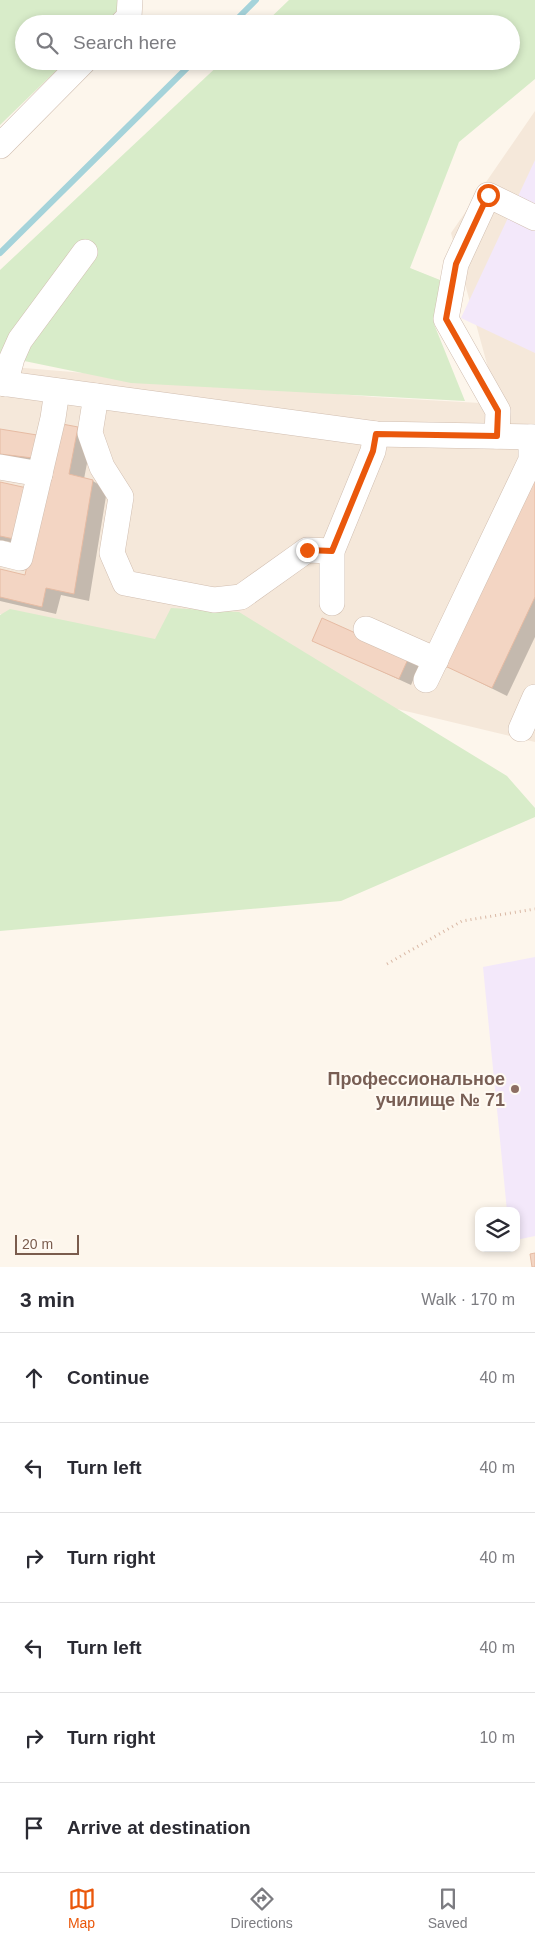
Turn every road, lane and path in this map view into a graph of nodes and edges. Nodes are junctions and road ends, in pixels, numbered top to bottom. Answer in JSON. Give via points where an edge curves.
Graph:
{"nodes":[{"id":1,"x":130,"y":0,"type":"edge"},
{"id":2,"x":129,"y":15,"type":"edge"},
{"id":3,"x":75,"y":70,"type":"edge"},
{"id":4,"x":0,"y":146,"type":"edge"},
{"id":5,"x":535,"y":218,"type":"edge"},
{"id":6,"x":85,"y":252,"type":"dead end"},
{"id":7,"x":3,"y":383,"type":"edge"},
{"id":8,"x":56,"y":391,"type":"junction"},
{"id":9,"x":96,"y":396,"type":"junction"},
{"id":10,"x":376,"y":434,"type":"junction"},
{"id":11,"x":497,"y":436,"type":"junction"},
{"id":12,"x":533,"y":437,"type":"edge"},
{"id":13,"x":0,"y":467,"type":"edge"},
{"id":14,"x":40,"y":474,"type":"junction"},
{"id":15,"x":332,"y":551,"type":"junction"},
{"id":16,"x":0,"y":553,"type":"edge"},
{"id":17,"x":332,"y":603,"type":"dead end"},
{"id":18,"x":366,"y":629,"type":"dead end"},
{"id":19,"x":535,"y":697,"type":"edge"},
{"id":20,"x":521,"y":729,"type":"dead end"},
{"id":21,"x":535,"y":909,"type":"edge"},
{"id":22,"x":387,"y":964,"type":"dead end"}],
"edges":[{"from":1,"to":2,"type":"street"},
{"from":3,"to":4,"type":"street"},
{"from":5,"to":11,"type":"street","via":[[488,195],[456,264],[446,319],[498,411]]},
{"from":6,"to":7,"type":"street","via":[[20,340]]},
{"from":7,"to":8,"type":"street"},
{"from":8,"to":9,"type":"street"},
{"from":8,"to":14,"type":"street"},
{"from":9,"to":10,"type":"street"},
{"from":9,"to":15,"type":"street","via":[[90,433],[102,467],[121,497],[112,553],[125,583],[214,600],[241,597],[307,550]]},
{"from":10,"to":11,"type":"street"},
{"from":10,"to":15,"type":"street","via":[[373,451]]},
{"from":11,"to":12,"type":"street"},
{"from":12,"to":18,"type":"street","via":[[531,460],[431,670]]},
{"from":13,"to":14,"type":"street"},
{"from":14,"to":16,"type":"street","via":[[20,558]]},
{"from":15,"to":17,"type":"street"},
{"from":19,"to":20,"type":"street"},
{"from":21,"to":22,"type":"path","via":[[462,921]]}]}
